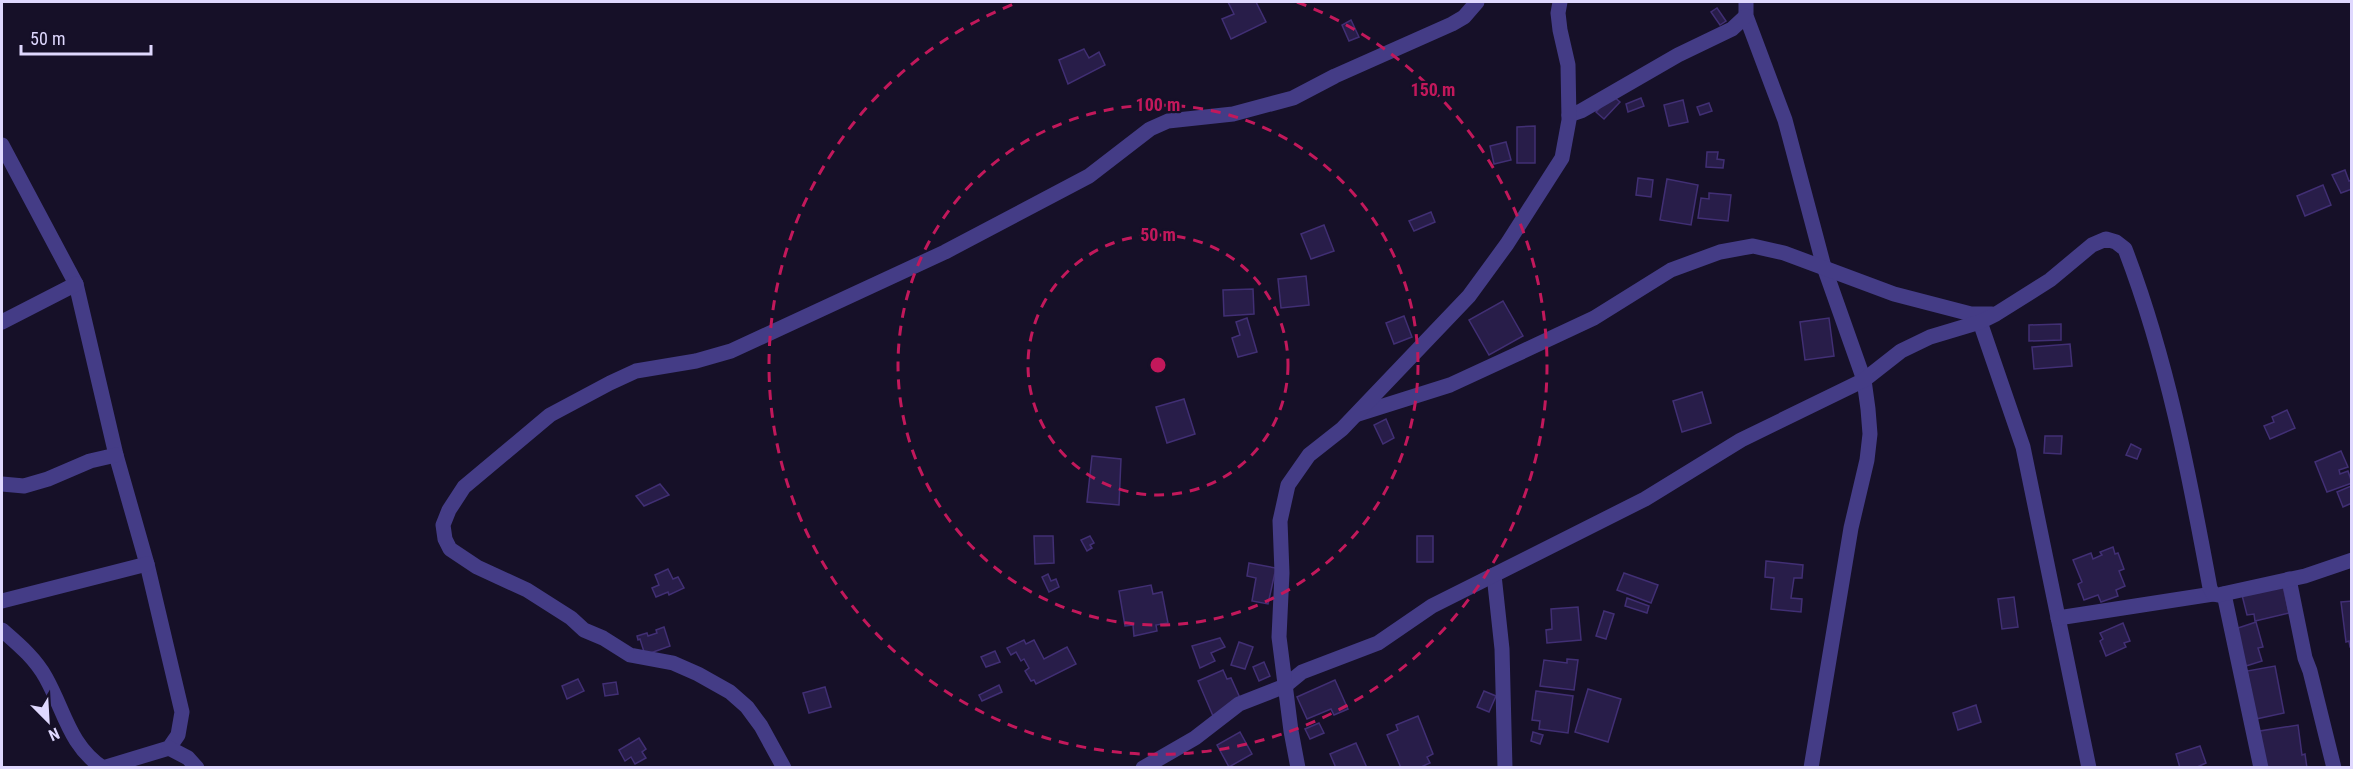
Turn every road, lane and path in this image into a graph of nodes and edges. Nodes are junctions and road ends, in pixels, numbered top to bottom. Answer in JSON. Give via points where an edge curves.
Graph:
{"nodes":[{"id":1,"x":1477,"y":2,"type":"edge"},
{"id":2,"x":1560,"y":2,"type":"edge"},
{"id":3,"x":1747,"y":6,"type":"edge"},
{"id":4,"x":1569,"y":115,"type":"junction"},
{"id":5,"x":2,"y":145,"type":"edge"},
{"id":6,"x":1824,"y":267,"type":"junction"},
{"id":7,"x":76,"y":284,"type":"junction"},
{"id":8,"x":1996,"y":314,"type":"junction"},
{"id":9,"x":2,"y":322,"type":"edge"},
{"id":10,"x":1980,"y":322,"type":"junction"},
{"id":11,"x":1864,"y":380,"type":"junction"},
{"id":12,"x":1356,"y":415,"type":"junction"},
{"id":13,"x":116,"y":455,"type":"junction"},
{"id":14,"x":2,"y":484,"type":"edge"},
{"id":15,"x":2352,"y":561,"type":"edge"},
{"id":16,"x":147,"y":564,"type":"junction"},
{"id":17,"x":1494,"y":575,"type":"junction"},
{"id":18,"x":2289,"y":579,"type":"junction"},
{"id":19,"x":2218,"y":594,"type":"junction"},
{"id":20,"x":2,"y":601,"type":"edge"},
{"id":21,"x":2058,"y":618,"type":"junction"},
{"id":22,"x":2,"y":630,"type":"edge"},
{"id":23,"x":1285,"y":686,"type":"junction"},
{"id":24,"x":169,"y":748,"type":"junction"},
{"id":25,"x":103,"y":768,"type":"edge"},
{"id":26,"x":197,"y":768,"type":"edge"},
{"id":27,"x":784,"y":768,"type":"edge"},
{"id":28,"x":1144,"y":768,"type":"edge"},
{"id":29,"x":1298,"y":768,"type":"edge"},
{"id":30,"x":1505,"y":768,"type":"edge"},
{"id":31,"x":1811,"y":768,"type":"edge"},
{"id":32,"x":2089,"y":768,"type":"edge"},
{"id":33,"x":2261,"y":768,"type":"edge"},
{"id":34,"x":2334,"y":768,"type":"edge"}],
"edges":[{"from":1,"to":27,"type":"street","via":[[1452,24],[1293,98],[1233,114],[1168,121],[1150,129],[1089,176],[945,252],[731,351],[636,371],[609,383],[549,415],[464,487],[443,525],[450,549],[477,567],[527,590],[584,630],[630,655],[673,663],[730,692],[761,726]]},
{"from":2,"to":4,"type":"street"},
{"from":3,"to":4,"type":"street","via":[[1732,29]]},
{"from":3,"to":6,"type":"street","via":[[1785,120]]},
{"from":4,"to":12,"type":"street","via":[[1562,158],[1507,244],[1469,296]]},
{"from":5,"to":7,"type":"street"},
{"from":6,"to":8,"type":"street","via":[[1894,294],[1971,314]]},
{"from":6,"to":11,"type":"street"},
{"from":6,"to":12,"type":"street","via":[[1753,246],[1720,252],[1671,270],[1594,318],[1450,385]]},
{"from":7,"to":9,"type":"street"},
{"from":7,"to":13,"type":"street"},
{"from":8,"to":10,"type":"street"},
{"from":8,"to":19,"type":"street","via":[[2050,280],[2092,245],[2106,239],[2125,249],[2179,428],[2210,588]]},
{"from":10,"to":11,"type":"street","via":[[1930,337],[1901,351]]},
{"from":10,"to":21,"type":"street","via":[[2023,447]]},
{"from":11,"to":17,"type":"street","via":[[1741,440],[1645,499]]},
{"from":11,"to":31,"type":"street","via":[[1870,434],[1867,460],[1851,528]]},
{"from":12,"to":23,"type":"street","via":[[1309,455],[1288,485],[1280,522],[1279,637]]},
{"from":13,"to":14,"type":"street","via":[[24,486]]},
{"from":13,"to":16,"type":"street"},
{"from":15,"to":18,"type":"street"},
{"from":16,"to":20,"type":"street"},
{"from":16,"to":24,"type":"street","via":[[182,712],[178,735]]},
{"from":17,"to":23,"type":"street","via":[[1432,606],[1378,644],[1302,672]]},
{"from":17,"to":30,"type":"street","via":[[1502,649]]},
{"from":18,"to":19,"type":"street"},
{"from":18,"to":34,"type":"street"},
{"from":19,"to":21,"type":"street"},
{"from":19,"to":33,"type":"street"},
{"from":21,"to":32,"type":"street"},
{"from":22,"to":25,"type":"street","via":[[45,675],[72,736],[90,759]]},
{"from":23,"to":28,"type":"street","via":[[1239,704],[1195,738]]},
{"from":23,"to":29,"type":"street"},
{"from":24,"to":25,"type":"street"},
{"from":24,"to":26,"type":"street"}]}
